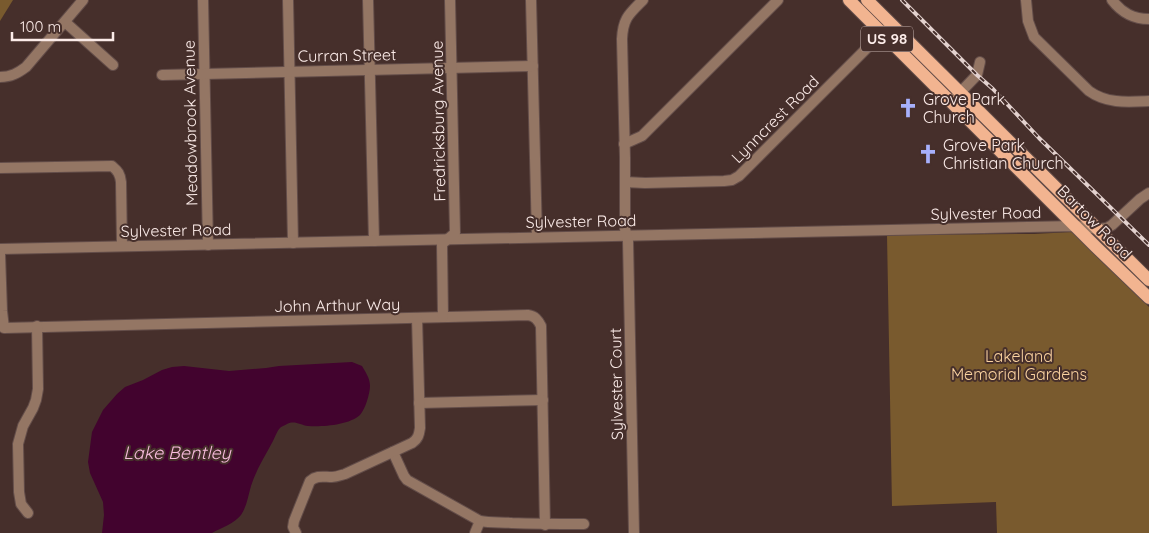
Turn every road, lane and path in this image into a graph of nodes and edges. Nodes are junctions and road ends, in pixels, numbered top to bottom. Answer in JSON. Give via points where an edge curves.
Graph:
{"nodes":[{"id":1,"x":83,"y":0,"type":"edge"},
{"id":2,"x":203,"y":0,"type":"edge"},
{"id":3,"x":288,"y":0,"type":"edge"},
{"id":4,"x":368,"y":0,"type":"edge"},
{"id":5,"x":450,"y":0,"type":"edge"},
{"id":6,"x":531,"y":0,"type":"edge"},
{"id":7,"x":644,"y":0,"type":"edge"},
{"id":8,"x":778,"y":0,"type":"edge"},
{"id":9,"x":849,"y":0,"type":"edge"},
{"id":10,"x":867,"y":0,"type":"edge"},
{"id":11,"x":1026,"y":0,"type":"edge"},
{"id":12,"x":1112,"y":0,"type":"edge"},
{"id":13,"x":1149,"y":19,"type":"edge"},
{"id":14,"x":64,"y":22,"type":"junction"},
{"id":15,"x":887,"y":29,"type":"junction"},
{"id":16,"x":980,"y":62,"type":"dead end"},
{"id":17,"x":113,"y":65,"type":"dead end"},
{"id":18,"x":532,"y":66,"type":"junction"},
{"id":19,"x":452,"y":68,"type":"junction"},
{"id":20,"x":371,"y":70,"type":"junction"},
{"id":21,"x":289,"y":72,"type":"junction"},
{"id":22,"x":204,"y":73,"type":"junction"},
{"id":23,"x":162,"y":75,"type":"dead end"},
{"id":24,"x":0,"y":77,"type":"edge"},
{"id":25,"x":960,"y":92,"type":"junction"},
{"id":26,"x":1149,"y":101,"type":"edge"},
{"id":27,"x":951,"y":102,"type":"junction"},
{"id":28,"x":624,"y":144,"type":"junction"},
{"id":29,"x":0,"y":168,"type":"edge"},
{"id":30,"x":625,"y":182,"type":"junction"},
{"id":31,"x":1149,"y":193,"type":"edge"},
{"id":32,"x":1076,"y":226,"type":"junction"},
{"id":33,"x":1098,"y":229,"type":"junction"},
{"id":34,"x":627,"y":235,"type":"junction"},
{"id":35,"x":537,"y":237,"type":"junction"},
{"id":36,"x":448,"y":239,"type":"junction"},
{"id":37,"x":374,"y":241,"type":"junction"},
{"id":38,"x":293,"y":243,"type":"junction"},
{"id":39,"x":208,"y":245,"type":"junction"},
{"id":40,"x":122,"y":246,"type":"junction"},
{"id":41,"x":0,"y":249,"type":"edge"},
{"id":42,"x":0,"y":254,"type":"edge"},
{"id":43,"x":1149,"y":280,"type":"edge"},
{"id":44,"x":1149,"y":298,"type":"edge"},
{"id":45,"x":443,"y":317,"type":"junction"},
{"id":46,"x":417,"y":318,"type":"junction"},
{"id":47,"x":37,"y":326,"type":"junction"},
{"id":48,"x":543,"y":400,"type":"junction"},
{"id":49,"x":419,"y":403,"type":"junction"},
{"id":50,"x":393,"y":452,"type":"junction"},
{"id":51,"x":28,"y":513,"type":"dead end"},
{"id":52,"x":480,"y":521,"type":"junction"},
{"id":53,"x":584,"y":524,"type":"dead end"},
{"id":54,"x":545,"y":525,"type":"junction"},
{"id":55,"x":296,"y":533,"type":"edge"},
{"id":56,"x":474,"y":533,"type":"edge"},
{"id":57,"x":634,"y":533,"type":"edge"}],
"edges":[{"from":1,"to":14,"type":"street"},
{"from":2,"to":22,"type":"street","name":"Meadowbrook Avenue"},
{"from":3,"to":21,"type":"street"},
{"from":4,"to":20,"type":"street"},
{"from":5,"to":19,"type":"street","name":"Fredricksburg Avenue"},
{"from":6,"to":18,"type":"street"},
{"from":7,"to":28,"type":"street","name":"Sylvester Court","via":[[625,20],[622,28]]},
{"from":8,"to":28,"type":"street","via":[[642,136]]},
{"from":9,"to":15,"type":"main road","name":"Bartow Road","number":"US 98"},
{"from":10,"to":15,"type":"main road","name":"Bartow Road","number":"US 98"},
{"from":11,"to":26,"type":"street","via":[[1034,37],[1089,91],[1097,97],[1118,102]]},
{"from":12,"to":13,"type":"street","via":[[1129,16]]},
{"from":14,"to":17,"type":"street"},
{"from":14,"to":24,"type":"street","via":[[26,67],[18,73]]},
{"from":15,"to":25,"type":"main road","name":"Bartow Road","number":"US 98"},
{"from":15,"to":27,"type":"main road","name":"Bartow Road","number":"US 98"},
{"from":15,"to":30,"type":"street","name":"Lynncrest Road","via":[[739,176],[724,181]]},
{"from":16,"to":25,"type":"street","via":[[978,75]]},
{"from":18,"to":19,"type":"street","name":"Curran Street"},
{"from":18,"to":35,"type":"street"},
{"from":19,"to":20,"type":"street","name":"Curran Street"},
{"from":19,"to":36,"type":"street","name":"Fredricksburg Avenue","via":[[455,233]]},
{"from":20,"to":21,"type":"street","name":"Curran Street"},
{"from":20,"to":37,"type":"street"},
{"from":21,"to":22,"type":"street","name":"Curran Street"},
{"from":21,"to":38,"type":"street"},
{"from":22,"to":23,"type":"street","name":"Curran Street"},
{"from":22,"to":39,"type":"street","name":"Meadowbrook Avenue"},
{"from":25,"to":27,"type":"street"},
{"from":25,"to":33,"type":"main road","name":"Bartow Road","number":"US 98"},
{"from":27,"to":32,"type":"main road","name":"Bartow Road","number":"US 98"},
{"from":28,"to":30,"type":"street","name":"Sylvester Court"},
{"from":29,"to":40,"type":"street","via":[[112,166],[120,175],[121,182]]},
{"from":30,"to":34,"type":"street","name":"Sylvester Court"},
{"from":31,"to":33,"type":"street","via":[[1112,225]]},
{"from":32,"to":33,"type":"street","name":"Sylvester Road"},
{"from":32,"to":34,"type":"street","name":"Sylvester Road"},
{"from":32,"to":44,"type":"main road","name":"Bartow Road","number":"US 98"},
{"from":33,"to":43,"type":"main road","name":"Bartow Road","number":"US 98"},
{"from":34,"to":35,"type":"street","name":"Sylvester Road"},
{"from":34,"to":57,"type":"street","name":"Sylvester Court"},
{"from":35,"to":36,"type":"street","name":"Sylvester Road"},
{"from":36,"to":37,"type":"street","name":"Sylvester Road"},
{"from":36,"to":45,"type":"street","via":[[442,244]]},
{"from":37,"to":38,"type":"street","name":"Sylvester Road"},
{"from":38,"to":39,"type":"street","name":"Sylvester Road"},
{"from":39,"to":40,"type":"street","name":"Sylvester Road"},
{"from":40,"to":41,"type":"street","name":"Sylvester Road"},
{"from":42,"to":47,"type":"street","name":"John Arthur Way","via":[[4,328]]},
{"from":45,"to":46,"type":"street","name":"John Arthur Way"},
{"from":45,"to":48,"type":"street","name":"John Arthur Way","via":[[533,316],[541,326]]},
{"from":46,"to":47,"type":"street","name":"John Arthur Way"},
{"from":46,"to":49,"type":"street"},
{"from":47,"to":51,"type":"street","via":[[36,400],[22,426],[18,444],[19,492],[21,504]]},
{"from":48,"to":49,"type":"street"},
{"from":48,"to":54,"type":"street","name":"John Arthur Way"},
{"from":49,"to":50,"type":"street","via":[[417,440]]},
{"from":50,"to":52,"type":"street","via":[[407,480]]},
{"from":50,"to":55,"type":"street","via":[[345,474],[315,477],[310,481],[294,521]]},
{"from":52,"to":54,"type":"street"},
{"from":52,"to":56,"type":"street"},
{"from":53,"to":54,"type":"street"}]}
